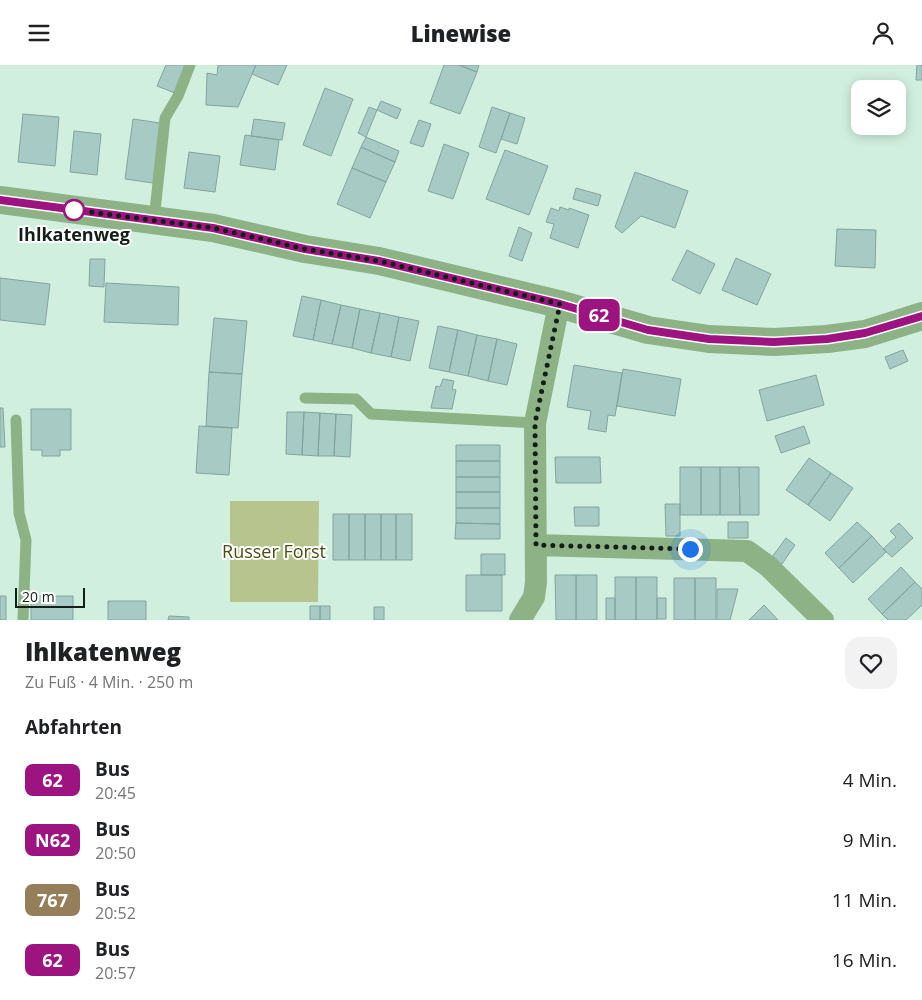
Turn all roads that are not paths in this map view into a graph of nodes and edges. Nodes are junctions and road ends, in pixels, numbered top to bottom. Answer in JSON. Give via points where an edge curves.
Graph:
{"nodes":[{"id":1,"x":190,"y":65,"type":"edge"},
{"id":2,"x":0,"y":200,"type":"edge"},
{"id":3,"x":154,"y":220,"type":"junction"},
{"id":4,"x":560,"y":304,"type":"junction"},
{"id":5,"x":922,"y":316,"type":"edge"},
{"id":6,"x":305,"y":397,"type":"dead end"},
{"id":7,"x":16,"y":420,"type":"dead end"},
{"id":8,"x":535,"y":423,"type":"junction"},
{"id":9,"x":536,"y":545,"type":"junction"},
{"id":10,"x":22,"y":620,"type":"edge"},
{"id":11,"x":520,"y":620,"type":"edge"},
{"id":12,"x":823,"y":620,"type":"edge"}],
"edges":[{"from":1,"to":3,"type":"lane","via":[[165,118]]},
{"from":2,"to":3,"type":"street"},
{"from":3,"to":4,"type":"street","via":[[213,228],[305,249],[379,261]]},
{"from":4,"to":5,"type":"street","via":[[648,330],[709,339],[774,342],[865,333]]},
{"from":4,"to":8,"type":"street"},
{"from":6,"to":8,"type":"lane","via":[[356,399],[371,414]]},
{"from":7,"to":10,"type":"lane","via":[[19,513],[26,539]]},
{"from":8,"to":9,"type":"street"},
{"from":9,"to":11,"type":"street","via":[[534,597]]},
{"from":9,"to":12,"type":"street","via":[[747,551],[768,566]]}]}
